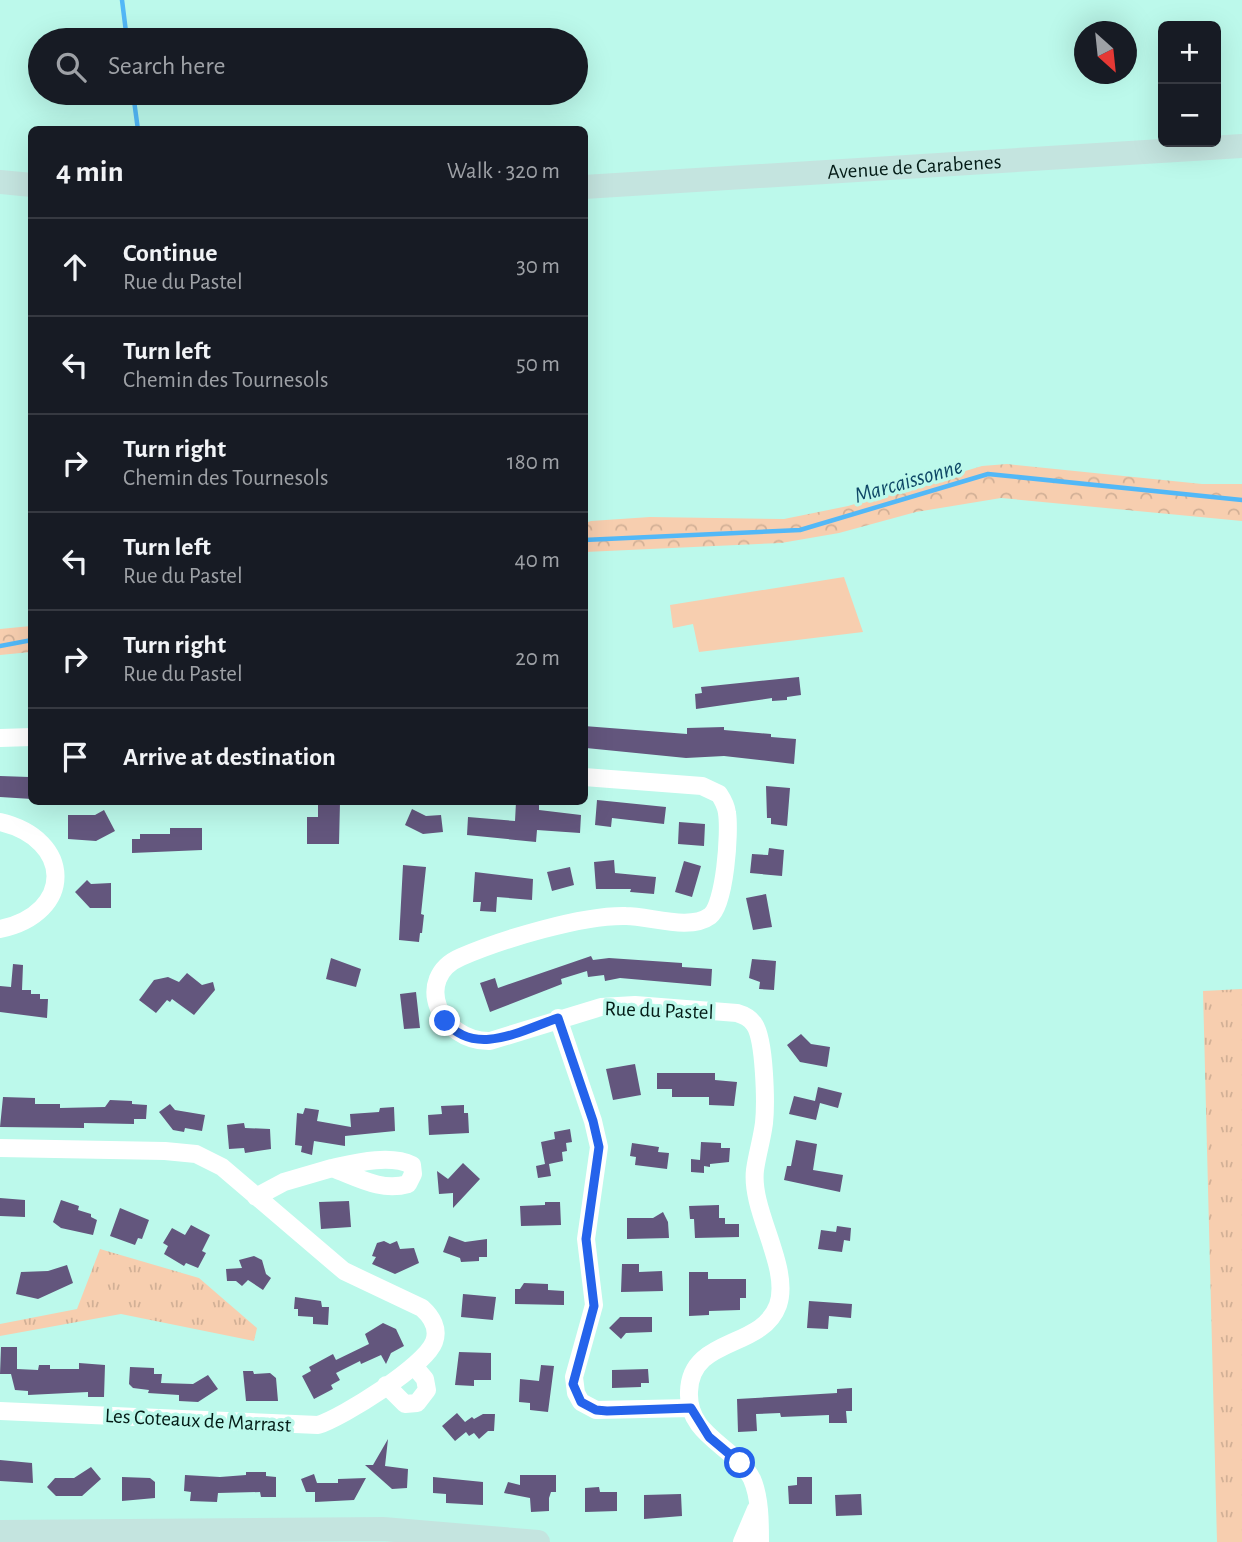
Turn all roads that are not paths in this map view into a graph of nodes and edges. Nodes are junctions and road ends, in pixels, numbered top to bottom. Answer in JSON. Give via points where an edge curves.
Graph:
{"nodes":[{"id":1,"x":1242,"y":146,"type":"edge"},
{"id":2,"x":0,"y":182,"type":"edge"},
{"id":3,"x":28,"y":185,"type":"edge"},
{"id":4,"x":588,"y":187,"type":"edge"},
{"id":5,"x":0,"y":737,"type":"edge"},
{"id":6,"x":28,"y":737,"type":"edge"},
{"id":7,"x":588,"y":777,"type":"edge"},
{"id":8,"x":0,"y":822,"type":"edge"},
{"id":9,"x":0,"y":929,"type":"edge"},
{"id":10,"x":558,"y":1018,"type":"junction"},
{"id":11,"x":0,"y":1148,"type":"edge"},
{"id":12,"x":332,"y":1168,"type":"dead end"},
{"id":13,"x":256,"y":1198,"type":"junction"},
{"id":14,"x":414,"y":1366,"type":"junction"},
{"id":15,"x":386,"y":1385,"type":"junction"},
{"id":16,"x":691,"y":1408,"type":"junction"},
{"id":17,"x":0,"y":1411,"type":"edge"},
{"id":18,"x":757,"y":1506,"type":"junction"},
{"id":19,"x":0,"y":1532,"type":"edge"},
{"id":20,"x":224,"y":1536,"type":"edge"},
{"id":21,"x":538,"y":1542,"type":"edge"},
{"id":22,"x":742,"y":1542,"type":"edge"},
{"id":23,"x":760,"y":1542,"type":"edge"}],
"edges":[{"from":1,"to":4,"type":"street","name":"Avenue de Carabenes"},
{"from":2,"to":3,"type":"street"},
{"from":5,"to":6,"type":"street"},
{"from":7,"to":10,"type":"street","name":"Rue du Pastel","via":[[712,788],[727,810],[722,892],[716,910],[698,922],[621,916],[560,925],[461,957],[443,971],[438,984],[441,1014],[450,1028],[467,1038],[490,1041]]},
{"from":8,"to":9,"type":"street","via":[[36,837],[51,857],[57,878],[44,908]]},
{"from":10,"to":16,"type":"street","via":[[599,1147],[586,1239],[594,1306],[574,1377],[576,1393],[581,1402],[596,1410]]},
{"from":10,"to":16,"type":"street","name":"Rue du Pastel","via":[[601,1007],[635,1005],[737,1013],[753,1022],[757,1030],[765,1113],[754,1179],[780,1297],[774,1314],[762,1327],[715,1349],[698,1363],[690,1380]]},
{"from":11,"to":13,"type":"street","name":"Les Coteaux de Marrast","via":[[196,1154],[222,1167]]},
{"from":12,"to":13,"type":"street","via":[[285,1182]]},
{"from":13,"to":14,"type":"street","name":"Les Coteaux de Marrast","via":[[344,1271],[413,1302],[429,1315],[436,1333],[433,1344]]},
{"from":14,"to":15,"type":"street","name":"Les Coteaux de Marrast"},
{"from":14,"to":15,"type":"street","via":[[427,1390],[417,1403],[405,1404]]},
{"from":15,"to":17,"type":"street","name":"Les Coteaux de Marrast","via":[[344,1415],[318,1424]]},
{"from":16,"to":18,"type":"street","via":[[709,1437],[747,1472]]},
{"from":18,"to":22,"type":"street"},
{"from":18,"to":23,"type":"street"},
{"from":19,"to":20,"type":"street"},
{"from":20,"to":21,"type":"street","via":[[383,1529]]}]}
